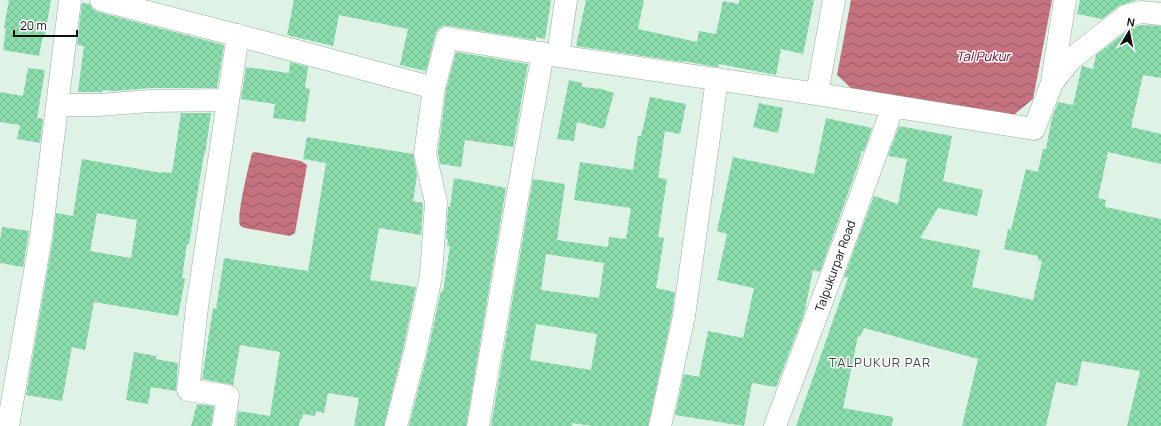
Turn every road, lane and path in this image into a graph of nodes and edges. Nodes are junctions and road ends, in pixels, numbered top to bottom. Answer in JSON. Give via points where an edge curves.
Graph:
{"nodes":[{"id":1,"x":70,"y":0,"type":"edge"},
{"id":2,"x":101,"y":0,"type":"edge"},
{"id":3,"x":566,"y":0,"type":"edge"},
{"id":4,"x":834,"y":0,"type":"edge"},
{"id":5,"x":1065,"y":0,"type":"edge"},
{"id":6,"x":1161,"y":14,"type":"edge"},
{"id":7,"x":238,"y":35,"type":"junction"},
{"id":8,"x":551,"y":54,"type":"junction"},
{"id":9,"x":717,"y":79,"type":"junction"},
{"id":10,"x":1052,"y":83,"type":"junction"},
{"id":11,"x":434,"y":88,"type":"junction"},
{"id":12,"x":817,"y":94,"type":"junction"},
{"id":13,"x":228,"y":100,"type":"junction"},
{"id":14,"x":57,"y":106,"type":"junction"},
{"id":15,"x":893,"y":106,"type":"junction"},
{"id":16,"x":18,"y":368,"type":"junction"},
{"id":17,"x":0,"y":395,"type":"edge"},
{"id":18,"x":8,"y":426,"type":"edge"},
{"id":19,"x":223,"y":426,"type":"edge"},
{"id":20,"x":396,"y":426,"type":"edge"},
{"id":21,"x":478,"y":426,"type":"edge"},
{"id":22,"x":660,"y":426,"type":"edge"},
{"id":23,"x":775,"y":426,"type":"edge"}],
"edges":[{"from":1,"to":14,"type":"street"},
{"from":2,"to":7,"type":"street"},
{"from":3,"to":8,"type":"street"},
{"from":4,"to":12,"type":"street"},
{"from":5,"to":10,"type":"street"},
{"from":6,"to":10,"type":"street","via":[[1141,12],[1126,16],[1071,59]]},
{"from":7,"to":11,"type":"street"},
{"from":7,"to":13,"type":"street"},
{"from":8,"to":9,"type":"street"},
{"from":8,"to":11,"type":"street","via":[[447,38]]},
{"from":8,"to":21,"type":"street","via":[[519,184]]},
{"from":9,"to":12,"type":"street"},
{"from":9,"to":22,"type":"street","via":[[684,316]]},
{"from":10,"to":15,"type":"street","via":[[1034,129]]},
{"from":11,"to":20,"type":"street","via":[[426,154],[436,202],[431,276]]},
{"from":12,"to":15,"type":"street"},
{"from":13,"to":14,"type":"street"},
{"from":13,"to":19,"type":"street","via":[[197,307],[188,390],[228,396]]},
{"from":14,"to":16,"type":"street","via":[[41,237]]},
{"from":15,"to":23,"type":"street","name":"Talpukurpar Road"},
{"from":16,"to":17,"type":"street"},
{"from":16,"to":18,"type":"street"}]}
